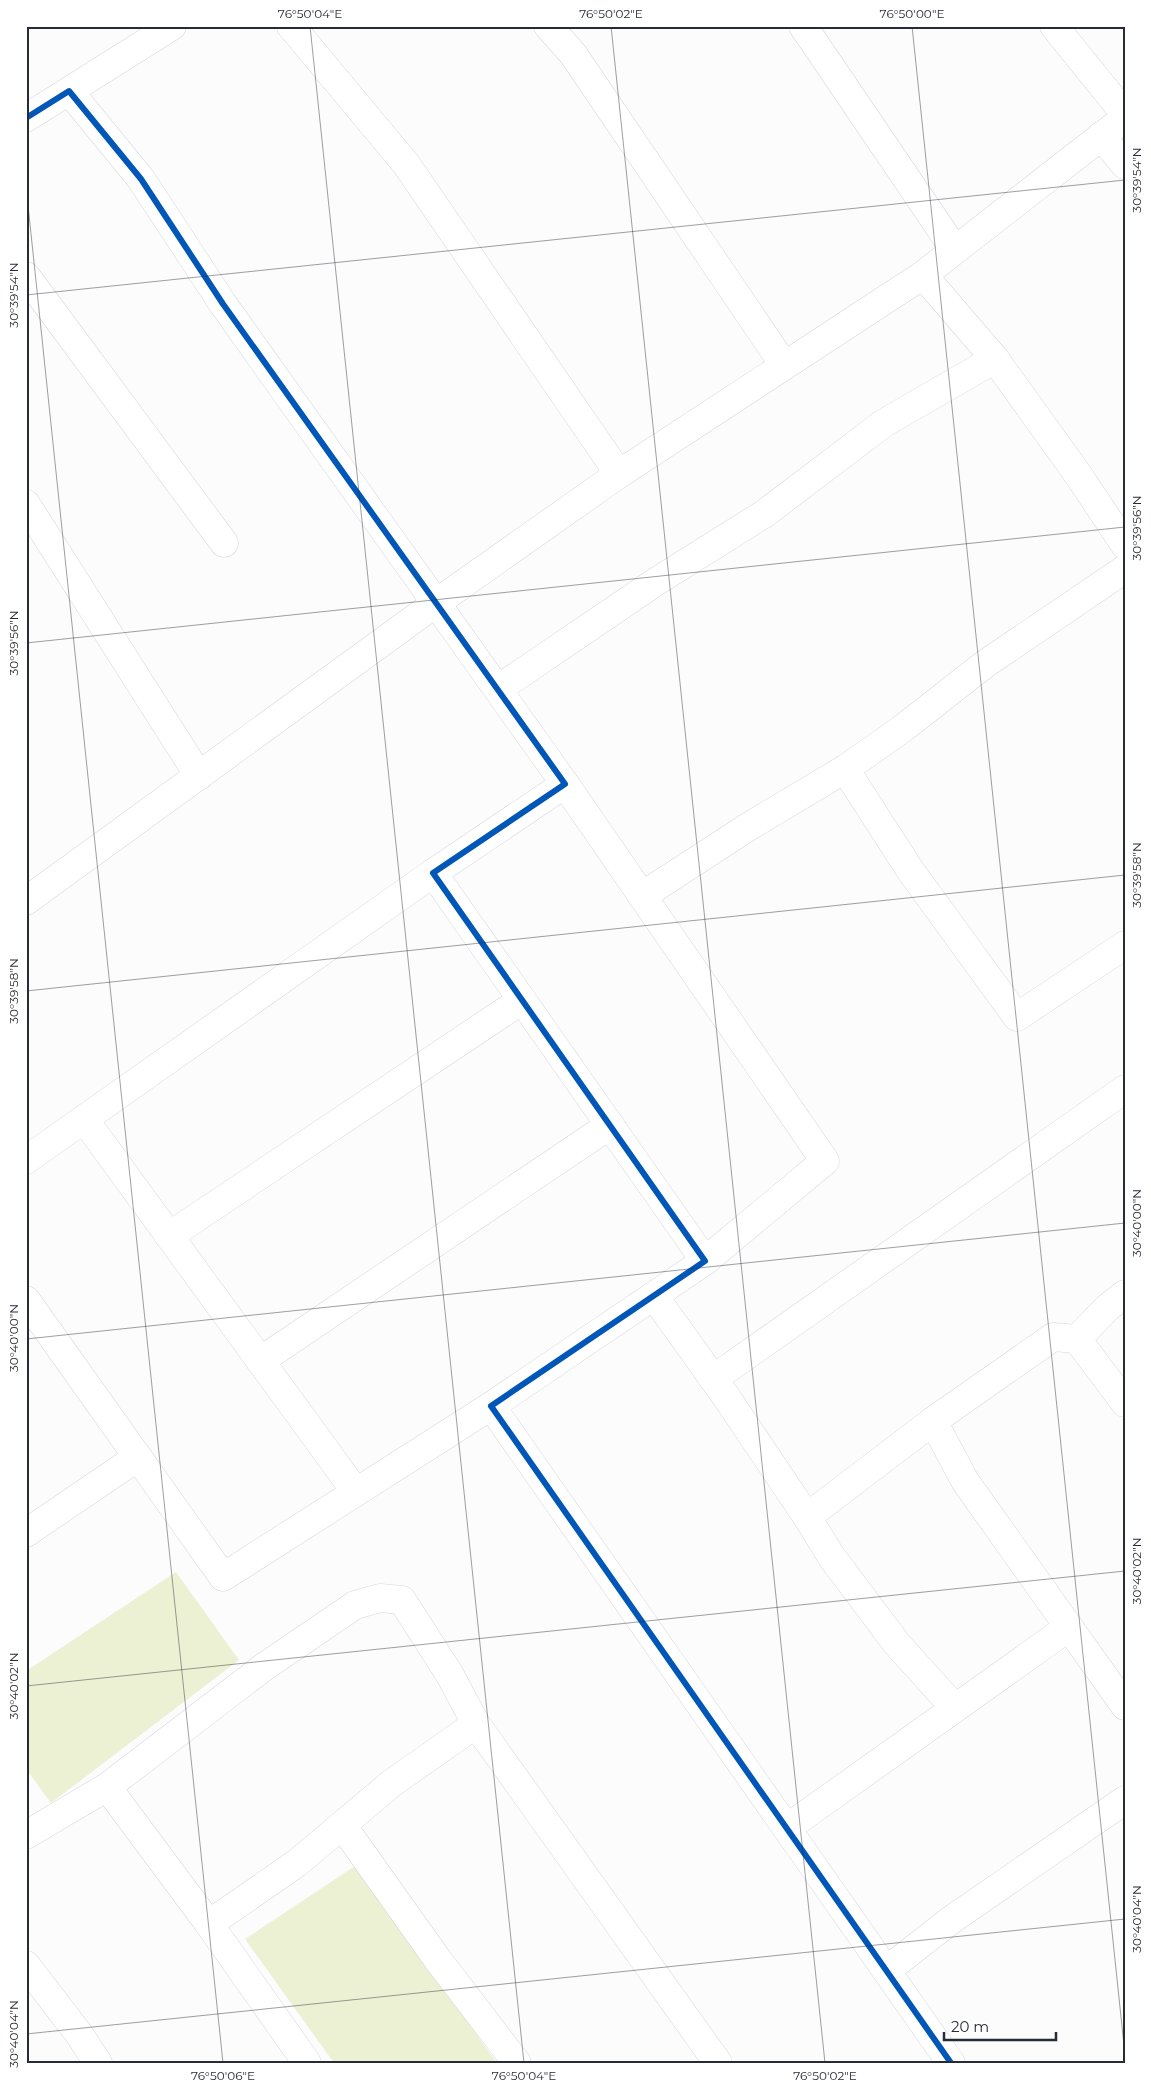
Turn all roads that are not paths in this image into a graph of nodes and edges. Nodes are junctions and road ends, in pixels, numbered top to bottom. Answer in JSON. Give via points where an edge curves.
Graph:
{"nodes":[{"id":1,"x":172,"y":26,"type":"edge"},
{"id":2,"x":291,"y":26,"type":"edge"},
{"id":3,"x":548,"y":26,"type":"edge"},
{"id":4,"x":803,"y":26,"type":"edge"},
{"id":5,"x":1054,"y":26,"type":"edge"},
{"id":6,"x":69,"y":91,"type":"junction"},
{"id":7,"x":1125,"y":114,"type":"edge"},
{"id":8,"x":26,"y":118,"type":"edge"},
{"id":9,"x":1125,"y":118,"type":"edge"},
{"id":10,"x":1101,"y":136,"type":"junction"},
{"id":11,"x":1125,"y":165,"type":"edge"},
{"id":12,"x":955,"y":250,"type":"junction"},
{"id":13,"x":923,"y":275,"type":"junction"},
{"id":14,"x":26,"y":276,"type":"edge"},
{"id":15,"x":995,"y":358,"type":"junction"},
{"id":16,"x":784,"y":365,"type":"junction"},
{"id":17,"x":619,"y":474,"type":"junction"},
{"id":18,"x":26,"y":504,"type":"edge"},
{"id":19,"x":224,"y":543,"type":"dead end"},
{"id":20,"x":1125,"y":545,"type":"edge"},
{"id":21,"x":1125,"y":569,"type":"edge"},
{"id":22,"x":436,"y":603,"type":"junction"},
{"id":23,"x":498,"y":689,"type":"junction"},
{"id":24,"x":845,"y":769,"type":"junction"},
{"id":25,"x":199,"y":776,"type":"junction"},
{"id":26,"x":565,"y":784,"type":"junction"},
{"id":27,"x":433,"y":873,"type":"junction"},
{"id":28,"x":642,"y":896,"type":"junction"},
{"id":29,"x":26,"y":901,"type":"edge"},
{"id":30,"x":1125,"y":945,"type":"edge"},
{"id":31,"x":522,"y":1000,"type":"junction"},
{"id":32,"x":1125,"y":1089,"type":"edge"},
{"id":33,"x":84,"y":1119,"type":"junction"},
{"id":34,"x":610,"y":1125,"type":"junction"},
{"id":35,"x":26,"y":1160,"type":"edge"},
{"id":36,"x":169,"y":1236,"type":"junction"},
{"id":37,"x":705,"y":1261,"type":"junction"},
{"id":38,"x":1125,"y":1294,"type":"edge"},
{"id":39,"x":654,"y":1296,"type":"junction"},
{"id":40,"x":26,"y":1300,"type":"edge"},
{"id":41,"x":35,"y":1330,"type":"edge"},
{"id":42,"x":1077,"y":1339,"type":"junction"},
{"id":43,"x":260,"y":1360,"type":"junction"},
{"id":44,"x":714,"y":1379,"type":"junction"},
{"id":45,"x":1125,"y":1403,"type":"edge"},
{"id":46,"x":491,"y":1406,"type":"junction"},
{"id":47,"x":933,"y":1421,"type":"junction"},
{"id":48,"x":138,"y":1457,"type":"junction"},
{"id":49,"x":356,"y":1492,"type":"junction"},
{"id":50,"x":807,"y":1517,"type":"junction"},
{"id":51,"x":26,"y":1532,"type":"edge"},
{"id":52,"x":1068,"y":1627,"type":"junction"},
{"id":53,"x":1125,"y":1706,"type":"edge"},
{"id":54,"x":954,"y":1707,"type":"junction"},
{"id":55,"x":476,"y":1724,"type":"junction"},
{"id":56,"x":107,"y":1787,"type":"junction"},
{"id":57,"x":1125,"y":1800,"type":"edge"},
{"id":58,"x":342,"y":1825,"type":"junction"},
{"id":59,"x":787,"y":1828,"type":"junction"},
{"id":60,"x":26,"y":1836,"type":"edge"},
{"id":61,"x":209,"y":1924,"type":"junction"},
{"id":62,"x":26,"y":1965,"type":"edge"},
{"id":63,"x":886,"y":1970,"type":"junction"},
{"id":64,"x":98,"y":2063,"type":"edge"},
{"id":65,"x":307,"y":2063,"type":"edge"},
{"id":66,"x":517,"y":2063,"type":"edge"},
{"id":67,"x":718,"y":2063,"type":"edge"},
{"id":68,"x":951,"y":2063,"type":"edge"}],
"edges":[{"from":1,"to":6,"type":"street"},
{"from":2,"to":17,"type":"street","via":[[406,164]]},
{"from":3,"to":16,"type":"street","via":[[572,54]]},
{"from":4,"to":12,"type":"street"},
{"from":5,"to":7,"type":"street"},
{"from":6,"to":8,"type":"street"},
{"from":6,"to":22,"type":"street","via":[[141,179],[223,304]]},
{"from":9,"to":10,"type":"street"},
{"from":10,"to":11,"type":"street"},
{"from":10,"to":12,"type":"street"},
{"from":12,"to":13,"type":"street"},
{"from":13,"to":15,"type":"street"},
{"from":13,"to":16,"type":"street"},
{"from":14,"to":19,"type":"street"},
{"from":15,"to":20,"type":"street"},
{"from":15,"to":23,"type":"street","via":[[884,423],[764,514],[657,581]]},
{"from":16,"to":17,"type":"street"},
{"from":17,"to":22,"type":"street"},
{"from":18,"to":25,"type":"street"},
{"from":21,"to":24,"type":"street","via":[[985,664]]},
{"from":22,"to":23,"type":"street"},
{"from":22,"to":25,"type":"street"},
{"from":23,"to":26,"type":"street"},
{"from":24,"to":28,"type":"street"},
{"from":24,"to":30,"type":"street","via":[[910,870],[1018,1017]]},
{"from":25,"to":29,"type":"street"},
{"from":26,"to":27,"type":"street"},
{"from":26,"to":28,"type":"street"},
{"from":27,"to":31,"type":"street"},
{"from":27,"to":33,"type":"street"},
{"from":28,"to":37,"type":"street","via":[[825,1161]]},
{"from":31,"to":34,"type":"street"},
{"from":31,"to":36,"type":"street"},
{"from":32,"to":44,"type":"street"},
{"from":33,"to":35,"type":"street"},
{"from":33,"to":36,"type":"street"},
{"from":34,"to":37,"type":"street"},
{"from":34,"to":43,"type":"street"},
{"from":36,"to":43,"type":"street"},
{"from":37,"to":39,"type":"street"},
{"from":38,"to":42,"type":"street"},
{"from":39,"to":44,"type":"street"},
{"from":39,"to":46,"type":"street"},
{"from":40,"to":41,"type":"street"},
{"from":41,"to":48,"type":"street"},
{"from":42,"to":45,"type":"street"},
{"from":42,"to":47,"type":"street","via":[[1053,1337]]},
{"from":43,"to":49,"type":"street"},
{"from":44,"to":50,"type":"street"},
{"from":46,"to":49,"type":"street"},
{"from":46,"to":59,"type":"street"},
{"from":47,"to":50,"type":"street"},
{"from":47,"to":52,"type":"street","via":[[965,1481]]},
{"from":48,"to":49,"type":"street","via":[[223,1577]]},
{"from":48,"to":51,"type":"street"},
{"from":50,"to":54,"type":"street","via":[[830,1556],[897,1644]]},
{"from":52,"to":53,"type":"street"},
{"from":52,"to":54,"type":"street"},
{"from":54,"to":59,"type":"street"},
{"from":55,"to":56,"type":"street","via":[[450,1675],[402,1600],[380,1598],[355,1605],[264,1667]]},
{"from":55,"to":58,"type":"street","via":[[392,1782]]},
{"from":55,"to":67,"type":"street"},
{"from":56,"to":60,"type":"street"},
{"from":56,"to":61,"type":"street"},
{"from":57,"to":63,"type":"street","via":[[951,1920]]},
{"from":58,"to":61,"type":"street","via":[[297,1863]]},
{"from":58,"to":66,"type":"street","via":[[438,1960]]},
{"from":59,"to":63,"type":"street"},
{"from":61,"to":65,"type":"street"},
{"from":62,"to":64,"type":"street"},
{"from":63,"to":68,"type":"street"}]}
